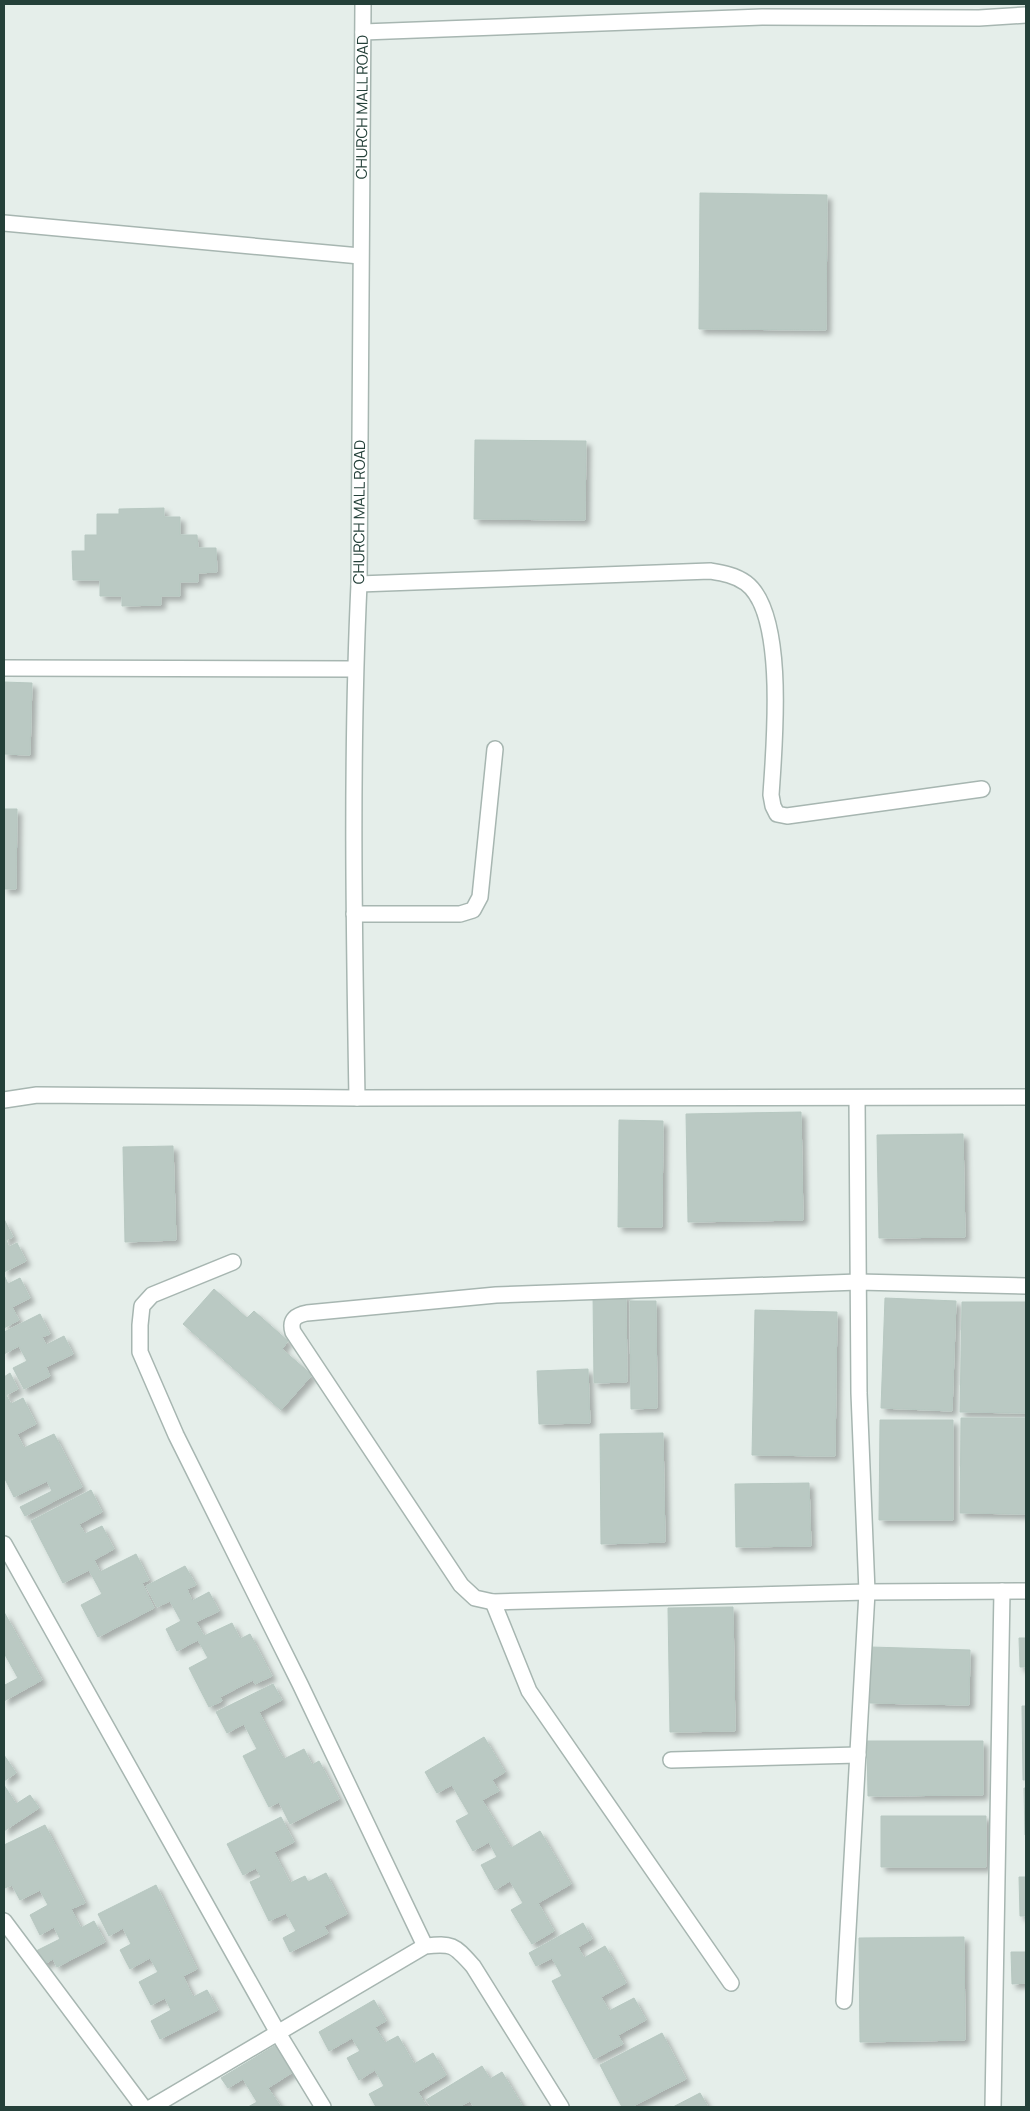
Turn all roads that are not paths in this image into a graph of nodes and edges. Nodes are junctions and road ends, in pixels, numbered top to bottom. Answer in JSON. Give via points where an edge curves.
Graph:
{"nodes":[{"id":1,"x":364,"y":4,"type":"edge"},
{"id":2,"x":1026,"y":15,"type":"edge"},
{"id":3,"x":363,"y":32,"type":"junction"},
{"id":4,"x":4,"y":223,"type":"edge"},
{"id":5,"x":360,"y":256,"type":"junction"},
{"id":6,"x":359,"y":584,"type":"junction"},
{"id":7,"x":4,"y":668,"type":"edge"},
{"id":8,"x":355,"y":669,"type":"junction"},
{"id":9,"x":495,"y":749,"type":"dead end"},
{"id":10,"x":982,"y":789,"type":"dead end"},
{"id":11,"x":354,"y":914,"type":"junction"},
{"id":12,"x":356,"y":1098,"type":"junction"},
{"id":13,"x":857,"y":1098,"type":"junction"},
{"id":14,"x":1026,"y":1098,"type":"edge"},
{"id":15,"x":4,"y":1100,"type":"edge"},
{"id":16,"x":233,"y":1262,"type":"dead end"},
{"id":17,"x":858,"y":1282,"type":"junction"},
{"id":18,"x":1026,"y":1286,"type":"edge"},
{"id":19,"x":4,"y":1544,"type":"edge"},
{"id":20,"x":1002,"y":1591,"type":"junction"},
{"id":21,"x":1026,"y":1591,"type":"edge"},
{"id":22,"x":867,"y":1592,"type":"junction"},
{"id":23,"x":493,"y":1602,"type":"junction"},
{"id":24,"x":858,"y":1755,"type":"junction"},
{"id":25,"x":671,"y":1760,"type":"dead end"},
{"id":26,"x":4,"y":1921,"type":"edge"},
{"id":27,"x":425,"y":1946,"type":"junction"},
{"id":28,"x":731,"y":1983,"type":"dead end"},
{"id":29,"x":844,"y":2001,"type":"dead end"},
{"id":30,"x":278,"y":2033,"type":"junction"},
{"id":31,"x":142,"y":2107,"type":"edge"},
{"id":32,"x":152,"y":2107,"type":"edge"},
{"id":33,"x":323,"y":2107,"type":"edge"},
{"id":34,"x":561,"y":2107,"type":"edge"},
{"id":35,"x":993,"y":2107,"type":"edge"}],
"edges":[{"from":1,"to":3,"type":"street","name":"CHURCH MALL ROAD"},
{"from":2,"to":3,"type":"street","via":[[979,18],[762,16]]},
{"from":3,"to":5,"type":"street","name":"CHURCH MALL ROAD"},
{"from":4,"to":5,"type":"street"},
{"from":5,"to":6,"type":"street","name":"CHURCH MALL ROAD"},
{"from":6,"to":8,"type":"street","name":"CHURCH MALL ROAD"},
{"from":6,"to":10,"type":"street","via":[[710,571],[735,576],[755,594],[767,621],[775,672],[771,795],[777,814],[787,816]]},
{"from":7,"to":8,"type":"street"},
{"from":8,"to":11,"type":"street","name":"CHURCH MALL ROAD"},
{"from":9,"to":11,"type":"street","via":[[480,897],[473,910],[460,914]]},
{"from":11,"to":12,"type":"street","name":"CHURCH MALL ROAD"},
{"from":12,"to":13,"type":"street"},
{"from":12,"to":15,"type":"street","via":[[37,1095]]},
{"from":13,"to":14,"type":"street"},
{"from":13,"to":17,"type":"street"},
{"from":16,"to":27,"type":"street","via":[[152,1295],[142,1306],[140,1352],[176,1435]]},
{"from":17,"to":18,"type":"street"},
{"from":17,"to":22,"type":"street"},
{"from":17,"to":23,"type":"street","via":[[496,1295],[308,1312],[292,1320],[293,1332],[461,1585],[475,1598]]},
{"from":19,"to":30,"type":"street"},
{"from":20,"to":21,"type":"street"},
{"from":20,"to":22,"type":"street"},
{"from":20,"to":35,"type":"street"},
{"from":22,"to":23,"type":"street"},
{"from":22,"to":24,"type":"street"},
{"from":23,"to":28,"type":"street","via":[[529,1691]]},
{"from":24,"to":25,"type":"street"},
{"from":24,"to":29,"type":"street"},
{"from":26,"to":31,"type":"street"},
{"from":27,"to":30,"type":"street"},
{"from":27,"to":34,"type":"street","via":[[447,1944],[473,1966]]},
{"from":30,"to":32,"type":"street"},
{"from":30,"to":33,"type":"street"}]}
